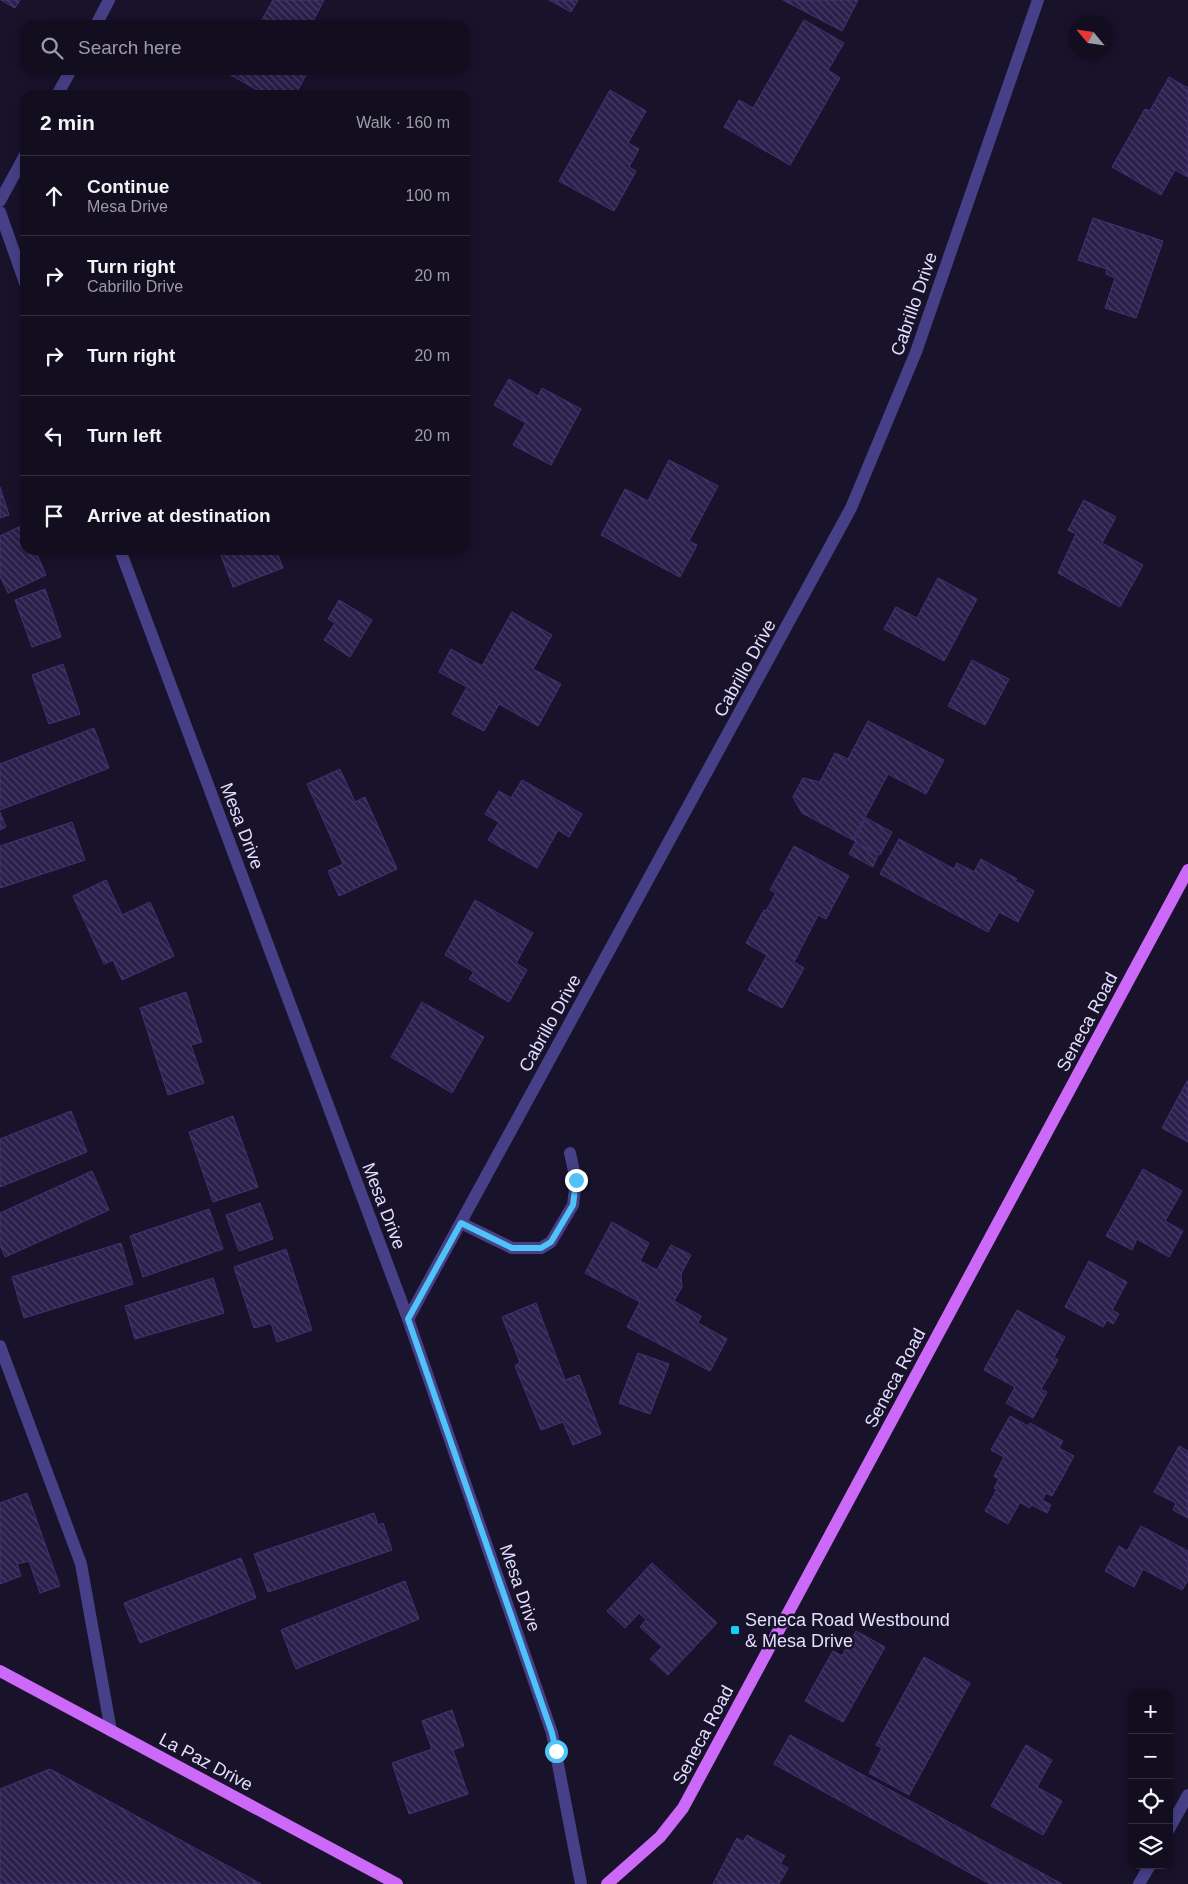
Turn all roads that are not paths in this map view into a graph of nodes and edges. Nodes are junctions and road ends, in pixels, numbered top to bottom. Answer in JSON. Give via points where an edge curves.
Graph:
{"nodes":[{"id":1,"x":109,"y":0,"type":"edge"},
{"id":2,"x":1038,"y":0,"type":"edge"},
{"id":3,"x":99,"y":20,"type":"edge"},
{"id":4,"x":68,"y":75,"type":"edge"},
{"id":5,"x":60,"y":90,"type":"edge"},
{"id":6,"x":20,"y":164,"type":"edge"},
{"id":7,"x":0,"y":201,"type":"edge"},
{"id":8,"x":0,"y":212,"type":"edge"},
{"id":9,"x":20,"y":269,"type":"edge"},
{"id":10,"x":122,"y":555,"type":"edge"},
{"id":11,"x":1188,"y":870,"type":"edge"},
{"id":12,"x":570,"y":1154,"type":"dead end"},
{"id":13,"x":461,"y":1223,"type":"junction"},
{"id":14,"x":408,"y":1319,"type":"junction"},
{"id":15,"x":0,"y":1346,"type":"edge"},
{"id":16,"x":0,"y":1671,"type":"edge"},
{"id":17,"x":111,"y":1731,"type":"junction"},
{"id":18,"x":1188,"y":1795,"type":"edge"},
{"id":19,"x":1172,"y":1824,"type":"edge"},
{"id":20,"x":1148,"y":1869,"type":"edge"},
{"id":21,"x":396,"y":1884,"type":"edge"},
{"id":22,"x":581,"y":1884,"type":"edge"},
{"id":23,"x":607,"y":1884,"type":"edge"},
{"id":24,"x":1139,"y":1884,"type":"edge"}],
"edges":[{"from":1,"to":3,"type":"street"},
{"from":2,"to":13,"type":"street","name":"Cabrillo Drive","via":[[916,352],[851,508]]},
{"from":4,"to":5,"type":"street"},
{"from":6,"to":7,"type":"street"},
{"from":8,"to":9,"type":"street"},
{"from":10,"to":14,"type":"street","name":"Mesa Drive"},
{"from":11,"to":23,"type":"main road","name":"Seneca Road","via":[[683,1808],[660,1837]]},
{"from":12,"to":13,"type":"street","via":[[576,1180],[573,1205],[551,1242],[541,1248],[512,1248]]},
{"from":13,"to":14,"type":"street","name":"Cabrillo Drive"},
{"from":14,"to":22,"type":"street","name":"Mesa Drive","via":[[552,1733]]},
{"from":15,"to":17,"type":"street","via":[[81,1564]]},
{"from":16,"to":17,"type":"main road","name":"La Paz Drive"},
{"from":17,"to":21,"type":"main road","name":"La Paz Drive"},
{"from":18,"to":19,"type":"street"},
{"from":20,"to":24,"type":"street"}]}
